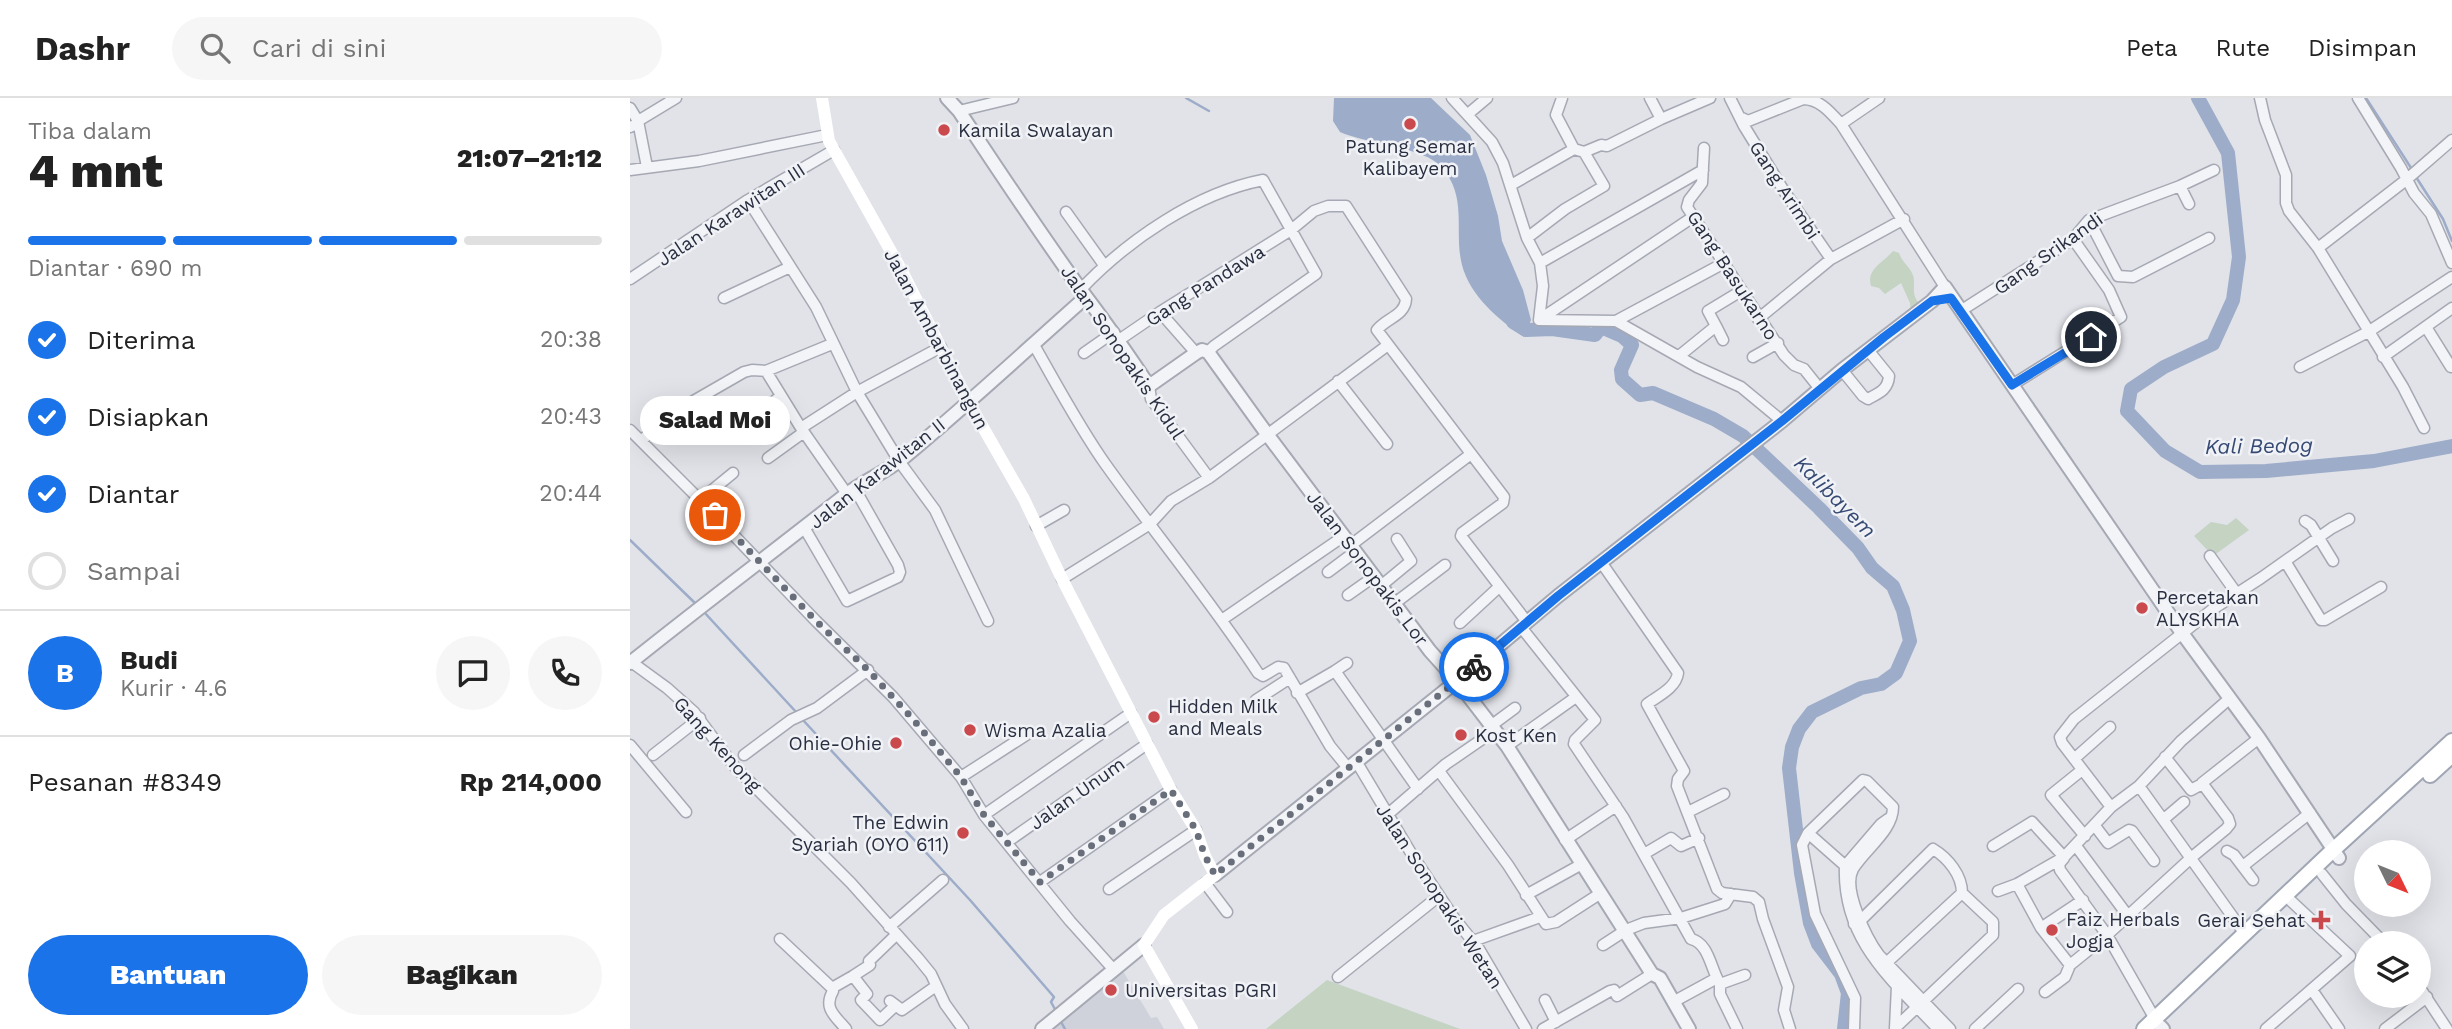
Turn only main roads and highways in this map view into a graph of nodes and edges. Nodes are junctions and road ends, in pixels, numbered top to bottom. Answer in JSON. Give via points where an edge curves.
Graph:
{"nodes":[{"id":1,"x":822,"y":98,"type":"edge"},
{"id":2,"x":2452,"y":741,"type":"edge"},
{"id":3,"x":2452,"y":755,"type":"edge"},
{"id":4,"x":2336,"y":854,"type":"junction"},
{"id":5,"x":2156,"y":1026,"type":"edge"},
{"id":6,"x":1192,"y":1029,"type":"edge"}],
"edges":[{"from":1,"to":6,"type":"main road","name":"Jalan Ambarbinangun","via":[[834,150],[1024,499],[1147,744],[1196,830],[1210,879],[1164,915],[1144,946]]},
{"from":2,"to":4,"type":"main road"},
{"from":3,"to":4,"type":"main road"},
{"from":4,"to":5,"type":"main road","via":[[2245,934]]},
{"from":4,"to":5,"type":"main road","via":[[2322,874]]}]}
